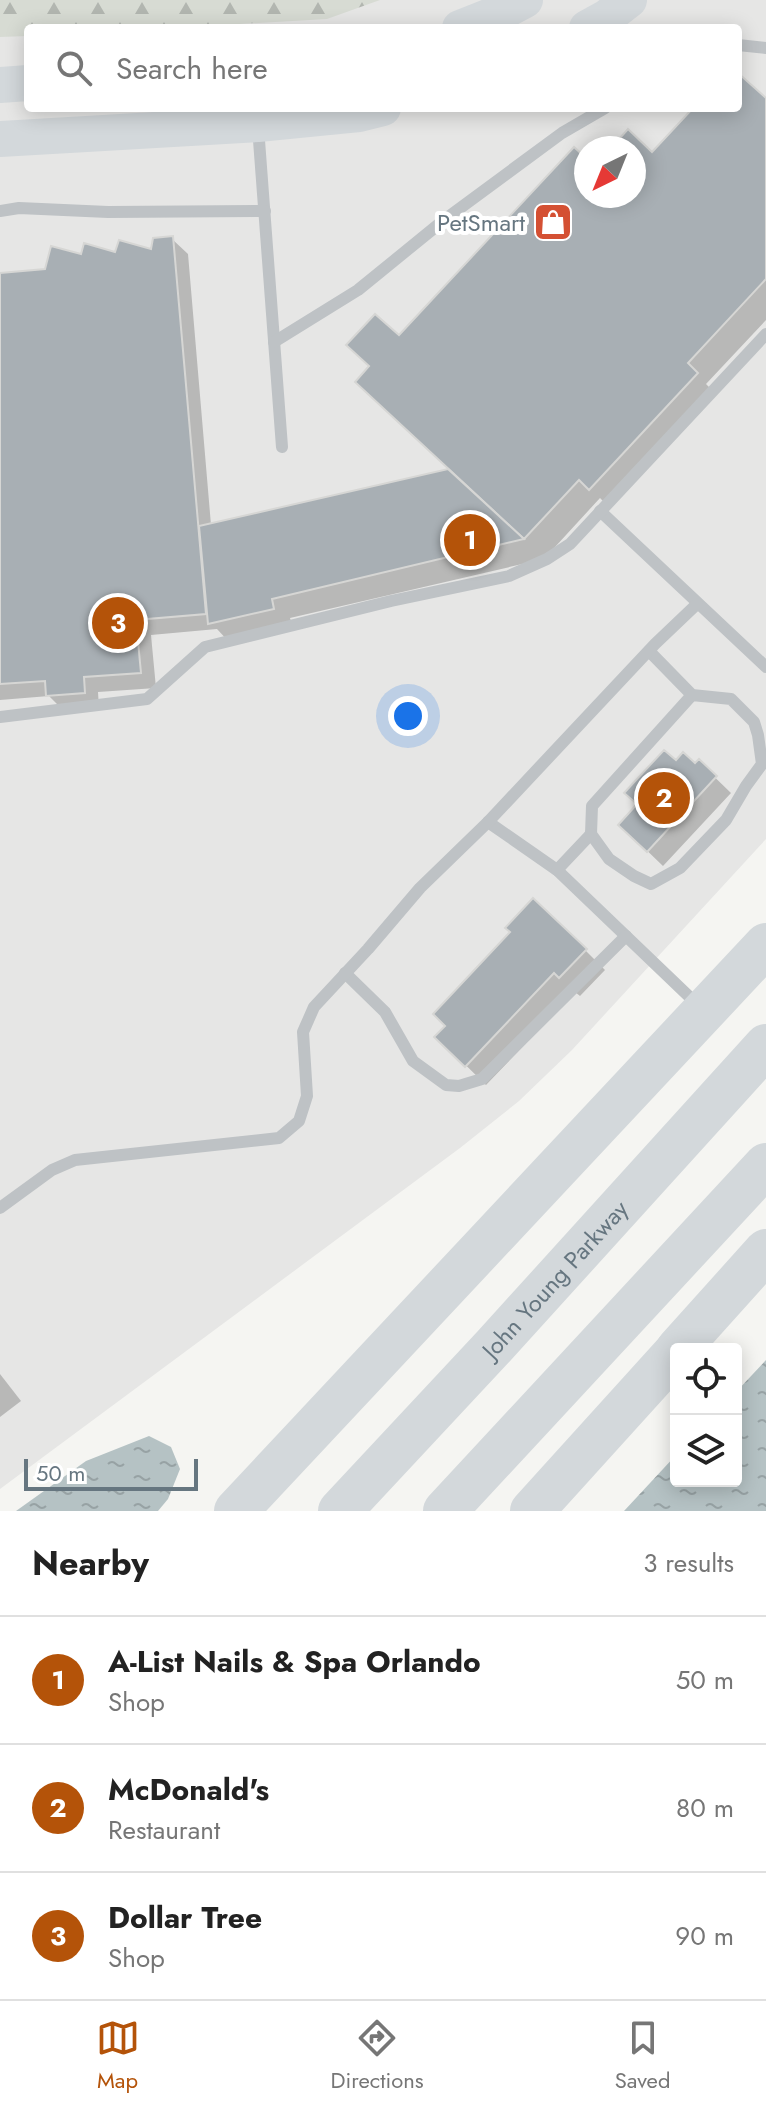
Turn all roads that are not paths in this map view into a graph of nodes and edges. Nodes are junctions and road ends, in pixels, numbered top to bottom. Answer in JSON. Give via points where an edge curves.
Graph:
{"nodes":[{"id":1,"x":525,"y":0,"type":"edge"},
{"id":2,"x":629,"y":0,"type":"edge"},
{"id":3,"x":470,"y":24,"type":"edge"},
{"id":4,"x":594,"y":24,"type":"edge"},
{"id":5,"x":742,"y":45,"type":"edge"},
{"id":6,"x":766,"y":48,"type":"edge"},
{"id":7,"x":24,"y":83,"type":"edge"},
{"id":8,"x":0,"y":85,"type":"edge"},
{"id":9,"x":367,"y":112,"type":"edge"},
{"id":10,"x":598,"y":112,"type":"edge"},
{"id":11,"x":257,"y":116,"type":"edge"},
{"id":12,"x":0,"y":139,"type":"edge"},
{"id":13,"x":0,"y":211,"type":"edge"},
{"id":14,"x":265,"y":211,"type":"junction"},
{"id":15,"x":766,"y":334,"type":"edge"},
{"id":16,"x":274,"y":342,"type":"junction"},
{"id":17,"x":282,"y":447,"type":"dead end"},
{"id":18,"x":600,"y":511,"type":"junction"},
{"id":19,"x":697,"y":604,"type":"junction"},
{"id":20,"x":649,"y":651,"type":"junction"},
{"id":21,"x":766,"y":667,"type":"edge"},
{"id":22,"x":692,"y":695,"type":"junction"},
{"id":23,"x":0,"y":717,"type":"edge"},
{"id":24,"x":488,"y":822,"type":"junction"},
{"id":25,"x":591,"y":834,"type":"junction"},
{"id":26,"x":557,"y":870,"type":"junction"},
{"id":27,"x":626,"y":936,"type":"junction"},
{"id":28,"x":766,"y":945,"type":"edge"},
{"id":29,"x":345,"y":973,"type":"junction"},
{"id":30,"x":704,"y":1010,"type":"junction"},
{"id":31,"x":766,"y":1046,"type":"edge"},
{"id":32,"x":766,"y":1165,"type":"edge"},
{"id":33,"x":0,"y":1208,"type":"edge"},
{"id":34,"x":766,"y":1251,"type":"edge"},
{"id":35,"x":683,"y":1343,"type":"edge"},
{"id":36,"x":670,"y":1358,"type":"edge"},
{"id":37,"x":236,"y":1511,"type":"edge"},
{"id":38,"x":340,"y":1511,"type":"edge"},
{"id":39,"x":445,"y":1511,"type":"edge"},
{"id":40,"x":532,"y":1511,"type":"edge"}],
"edges":[{"from":1,"to":3,"type":"street"},
{"from":2,"to":4,"type":"street"},
{"from":5,"to":6,"type":"lane"},
{"from":7,"to":8,"type":"street"},
{"from":9,"to":11,"type":"street"},
{"from":10,"to":16,"type":"lane","via":[[444,220],[358,290]]},
{"from":11,"to":12,"type":"street"},
{"from":11,"to":14,"type":"lane"},
{"from":13,"to":14,"type":"lane"},
{"from":14,"to":16,"type":"lane"},
{"from":15,"to":18,"type":"lane"},
{"from":16,"to":17,"type":"lane"},
{"from":18,"to":19,"type":"lane"},
{"from":18,"to":23,"type":"lane","via":[[570,544],[509,576],[205,647],[147,699]]},
{"from":19,"to":20,"type":"lane"},
{"from":19,"to":21,"type":"lane"},
{"from":20,"to":22,"type":"lane"},
{"from":20,"to":24,"type":"lane"},
{"from":22,"to":25,"type":"lane","via":[[592,806]]},
{"from":22,"to":25,"type":"lane","via":[[731,699],[754,722],[758,735],[762,764],[726,820],[680,868],[651,884],[609,859]]},
{"from":24,"to":26,"type":"lane"},
{"from":24,"to":29,"type":"lane"},
{"from":25,"to":26,"type":"lane"},
{"from":26,"to":27,"type":"lane"},
{"from":27,"to":29,"type":"lane","via":[[482,1079],[459,1086],[446,1085],[413,1061],[385,1012]]},
{"from":27,"to":30,"type":"lane"},
{"from":28,"to":30,"type":"highway"},
{"from":29,"to":33,"type":"lane","via":[[314,1007],[303,1032],[307,1096],[299,1121],[279,1138],[75,1160]]},
{"from":30,"to":37,"type":"highway"},
{"from":31,"to":38,"type":"highway","name":"John Young Parkway"},
{"from":32,"to":39,"type":"highway"},
{"from":34,"to":35,"type":"highway"},
{"from":36,"to":40,"type":"highway"}]}
